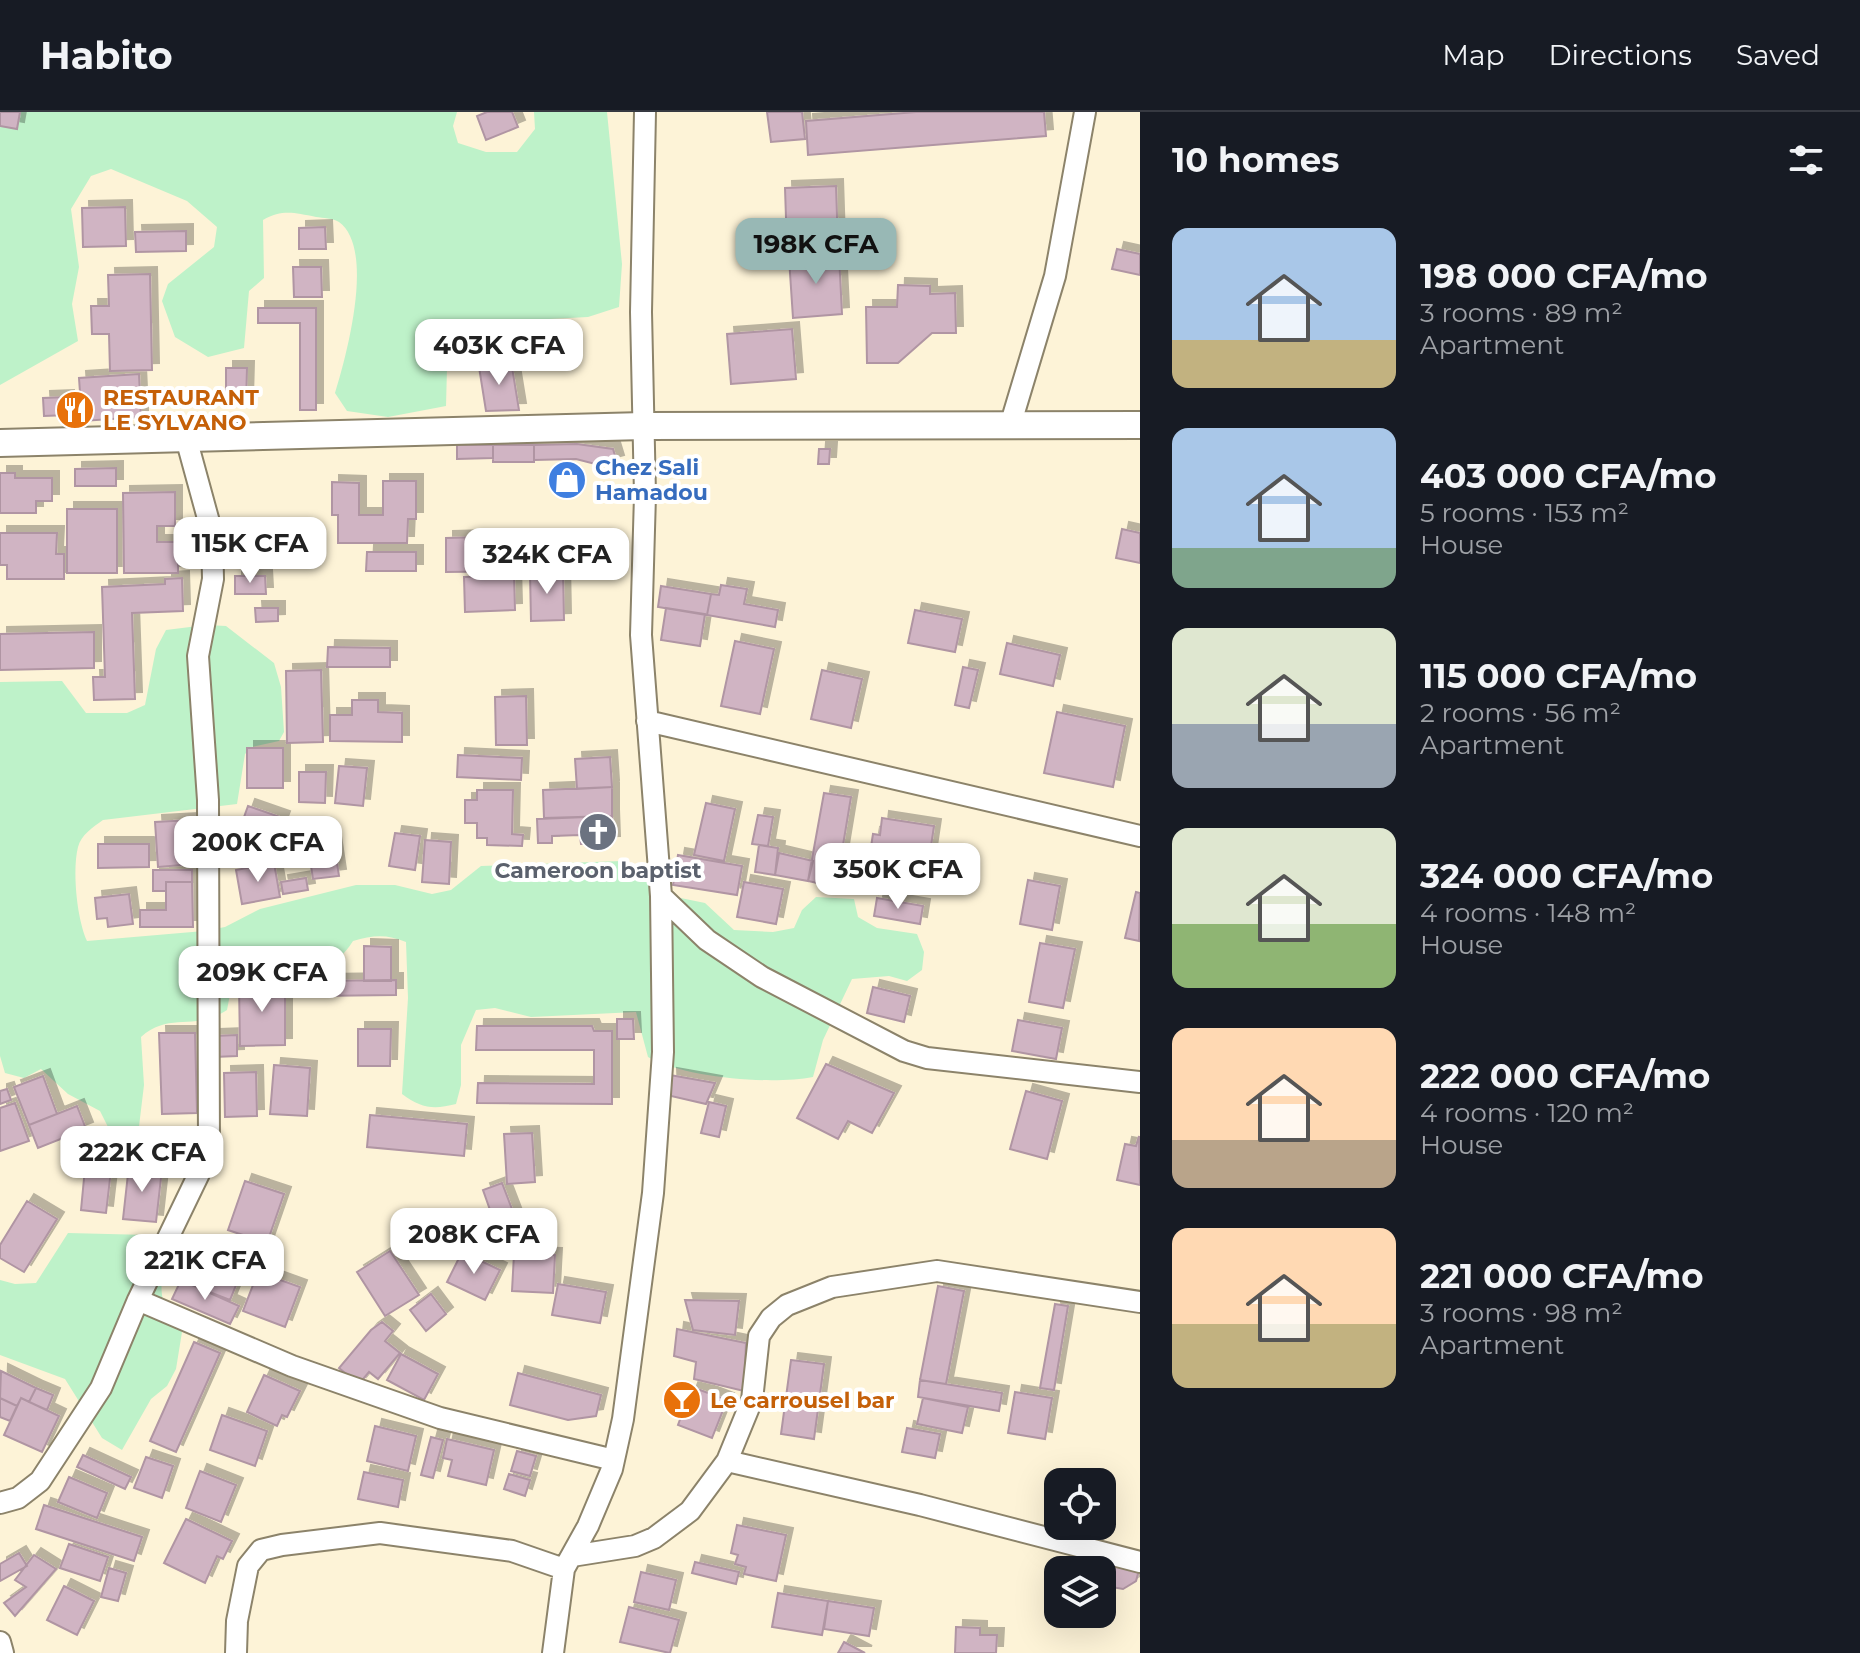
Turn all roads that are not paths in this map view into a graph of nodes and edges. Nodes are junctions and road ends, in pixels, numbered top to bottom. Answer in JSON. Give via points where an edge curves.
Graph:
{"nodes":[{"id":1,"x":645,"y":112,"type":"edge"},
{"id":2,"x":1085,"y":112,"type":"edge"},
{"id":3,"x":1140,"y":425,"type":"edge"},
{"id":4,"x":644,"y":426,"type":"junction"},
{"id":5,"x":1010,"y":426,"type":"junction"},
{"id":6,"x":186,"y":438,"type":"junction"},
{"id":7,"x":0,"y":443,"type":"edge"},
{"id":8,"x":647,"y":721,"type":"junction"},
{"id":9,"x":1140,"y":836,"type":"edge"},
{"id":10,"x":661,"y":896,"type":"junction"},
{"id":11,"x":1140,"y":1082,"type":"edge"},
{"id":12,"x":138,"y":1300,"type":"junction"},
{"id":13,"x":1140,"y":1302,"type":"edge"},
{"id":14,"x":614,"y":1460,"type":"junction"},
{"id":15,"x":727,"y":1461,"type":"junction"},
{"id":16,"x":0,"y":1503,"type":"edge"},
{"id":17,"x":568,"y":1562,"type":"junction"},
{"id":18,"x":1140,"y":1562,"type":"edge"},
{"id":19,"x":0,"y":1642,"type":"edge"},
{"id":20,"x":3,"y":1653,"type":"edge"},
{"id":21,"x":236,"y":1653,"type":"edge"},
{"id":22,"x":553,"y":1653,"type":"edge"}],
"edges":[{"from":1,"to":4,"type":"street"},
{"from":2,"to":5,"type":"street","via":[[1055,276]]},
{"from":3,"to":5,"type":"street"},
{"from":4,"to":5,"type":"street"},
{"from":4,"to":6,"type":"street"},
{"from":4,"to":8,"type":"street","via":[[641,635]]},
{"from":6,"to":7,"type":"street"},
{"from":6,"to":12,"type":"street","via":[[212,533],[213,579],[198,656],[208,800],[210,1144],[195,1188]]},
{"from":8,"to":9,"type":"street"},
{"from":8,"to":10,"type":"street"},
{"from":10,"to":11,"type":"street","via":[[707,940],[762,977],[904,1051]]},
{"from":10,"to":14,"type":"street","via":[[663,1052],[653,1193]]},
{"from":12,"to":14,"type":"street","via":[[292,1366],[440,1418]]},
{"from":12,"to":16,"type":"street","via":[[101,1388],[40,1481],[18,1498]]},
{"from":13,"to":15,"type":"street","via":[[937,1271],[832,1287],[787,1305],[759,1336],[752,1400]]},
{"from":14,"to":17,"type":"street"},
{"from":15,"to":17,"type":"street","via":[[690,1511],[654,1538]]},
{"from":15,"to":18,"type":"street"},
{"from":17,"to":21,"type":"street","via":[[380,1533],[261,1550],[248,1566]]},
{"from":17,"to":22,"type":"street"},
{"from":19,"to":20,"type":"street"}]}
